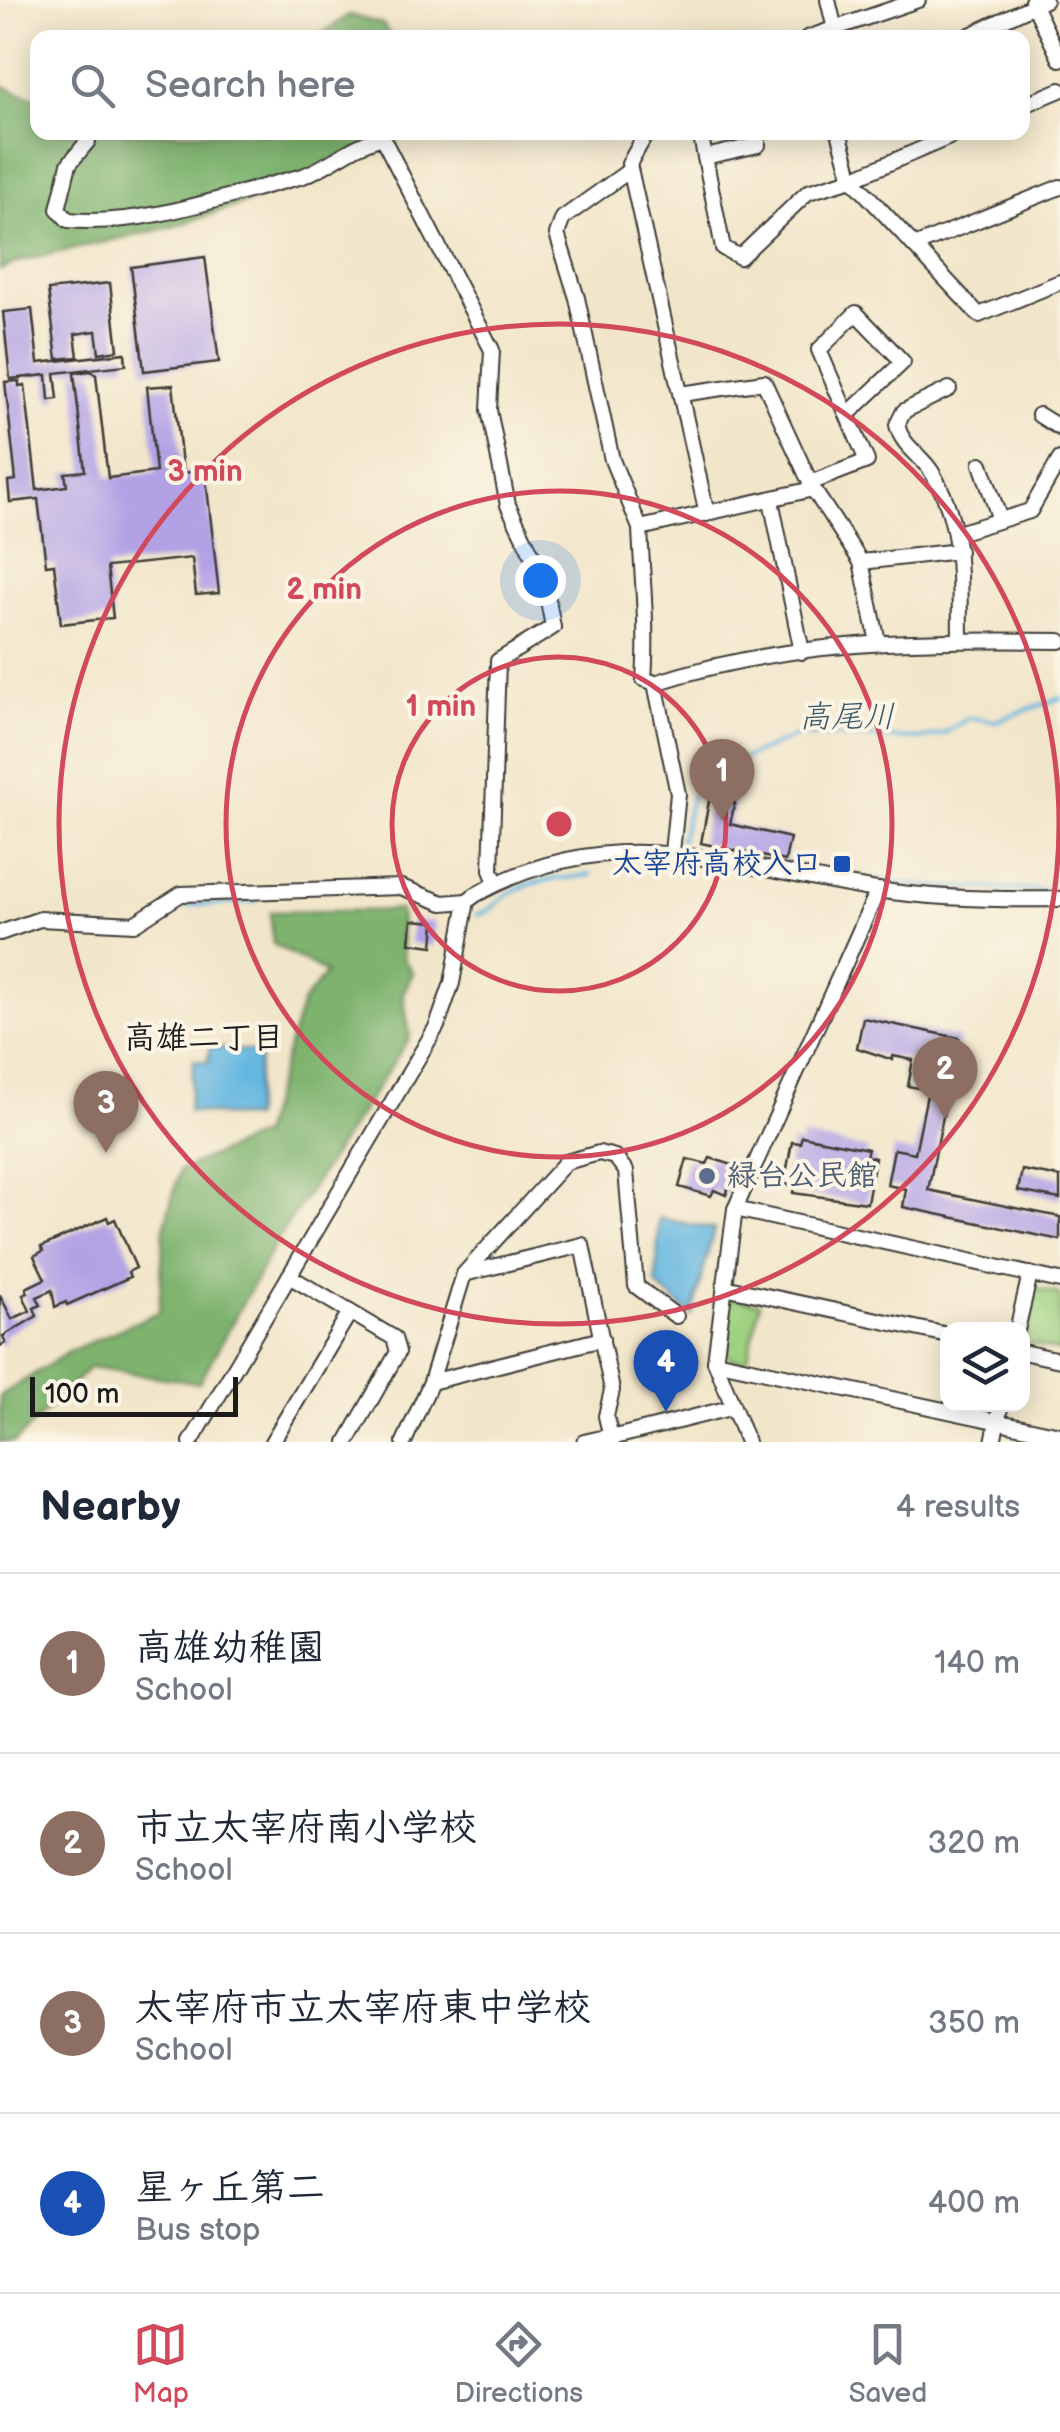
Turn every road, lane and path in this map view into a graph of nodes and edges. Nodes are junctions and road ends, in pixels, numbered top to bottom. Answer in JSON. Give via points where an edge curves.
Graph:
{"nodes":[{"id":1,"x":828,"y":0,"type":"edge"},
{"id":2,"x":918,"y":0,"type":"edge"},
{"id":3,"x":1037,"y":2,"type":"edge"},
{"id":4,"x":836,"y":30,"type":"edge"},
{"id":5,"x":842,"y":30,"type":"edge"},
{"id":6,"x":980,"y":30,"type":"edge"},
{"id":7,"x":1060,"y":59,"type":"edge"},
{"id":8,"x":1060,"y":90,"type":"edge"},
{"id":9,"x":1030,"y":103,"type":"edge"},
{"id":10,"x":88,"y":140,"type":"dead end"},
{"id":11,"x":372,"y":140,"type":"edge"},
{"id":12,"x":384,"y":140,"type":"edge"},
{"id":13,"x":643,"y":140,"type":"edge"},
{"id":14,"x":702,"y":140,"type":"edge"},
{"id":15,"x":758,"y":140,"type":"edge"},
{"id":16,"x":841,"y":140,"type":"edge"},
{"id":17,"x":942,"y":140,"type":"edge"},
{"id":18,"x":705,"y":157,"type":"junction"},
{"id":19,"x":630,"y":170,"type":"junction"},
{"id":20,"x":852,"y":179,"type":"junction"},
{"id":21,"x":1060,"y":188,"type":"edge"},
{"id":22,"x":914,"y":246,"type":"junction"},
{"id":23,"x":1060,"y":282,"type":"edge"},
{"id":24,"x":950,"y":389,"type":"dead end"},
{"id":25,"x":681,"y":394,"type":"junction"},
{"id":26,"x":847,"y":415,"type":"junction"},
{"id":27,"x":1039,"y":416,"type":"dead end"},
{"id":28,"x":1060,"y":428,"type":"edge"},
{"id":29,"x":1060,"y":459,"type":"edge"},
{"id":30,"x":982,"y":464,"type":"dead end"},
{"id":31,"x":812,"y":486,"type":"junction"},
{"id":32,"x":771,"y":500,"type":"junction"},
{"id":33,"x":707,"y":514,"type":"junction"},
{"id":34,"x":1000,"y":520,"type":"junction"},
{"id":35,"x":640,"y":528,"type":"junction"},
{"id":36,"x":958,"y":533,"type":"junction"},
{"id":37,"x":958,"y":551,"type":"junction"},
{"id":38,"x":861,"y":562,"type":"junction"},
{"id":39,"x":960,"y":640,"type":"junction"},
{"id":40,"x":1060,"y":641,"type":"edge"},
{"id":41,"x":878,"y":642,"type":"junction"},
{"id":42,"x":802,"y":652,"type":"junction"},
{"id":43,"x":656,"y":683,"type":"junction"},
{"id":44,"x":672,"y":852,"type":"junction"},
{"id":45,"x":496,"y":883,"type":"junction"},
{"id":46,"x":878,"y":890,"type":"junction"},
{"id":47,"x":1060,"y":899,"type":"edge"},
{"id":48,"x":467,"y":901,"type":"junction"},
{"id":49,"x":0,"y":933,"type":"edge"},
{"id":50,"x":735,"y":1210,"type":"junction"},
{"id":51,"x":464,"y":1274,"type":"junction"},
{"id":52,"x":1030,"y":1274,"type":"junction"},
{"id":53,"x":289,"y":1276,"type":"junction"},
{"id":54,"x":1060,"y":1281,"type":"edge"},
{"id":55,"x":724,"y":1287,"type":"junction"},
{"id":56,"x":350,"y":1312,"type":"junction"},
{"id":57,"x":676,"y":1316,"type":"dead end"},
{"id":58,"x":1019,"y":1322,"type":"edge"},
{"id":59,"x":940,"y":1333,"type":"edge"},
{"id":60,"x":602,"y":1340,"type":"junction"},
{"id":61,"x":1030,"y":1354,"type":"edge"},
{"id":62,"x":1060,"y":1360,"type":"edge"},
{"id":63,"x":715,"y":1362,"type":"junction"},
{"id":64,"x":430,"y":1382,"type":"junction"},
{"id":65,"x":730,"y":1408,"type":"junction"},
{"id":66,"x":999,"y":1412,"type":"edge"},
{"id":67,"x":997,"y":1422,"type":"junction"},
{"id":68,"x":1060,"y":1435,"type":"edge"},
{"id":69,"x":611,"y":1438,"type":"edge"},
{"id":70,"x":191,"y":1442,"type":"edge"},
{"id":71,"x":272,"y":1442,"type":"edge"},
{"id":72,"x":347,"y":1442,"type":"edge"},
{"id":73,"x":404,"y":1442,"type":"edge"},
{"id":74,"x":584,"y":1442,"type":"edge"},
{"id":75,"x":747,"y":1442,"type":"edge"},
{"id":76,"x":993,"y":1442,"type":"edge"}],
"edges":[{"from":1,"to":4,"type":"street"},
{"from":2,"to":5,"type":"street"},
{"from":3,"to":6,"type":"street"},
{"from":3,"to":7,"type":"street"},
{"from":8,"to":9,"type":"street"},
{"from":10,"to":11,"type":"street","via":[[69,164],[58,209],[68,220],[95,223],[303,176]]},
{"from":12,"to":45,"type":"street","via":[[492,350],[489,410],[508,505],[544,579],[553,627],[498,661],[491,870]]},
{"from":13,"to":19,"type":"street"},
{"from":14,"to":18,"type":"street"},
{"from":15,"to":18,"type":"street"},
{"from":16,"to":20,"type":"street"},
{"from":17,"to":20,"type":"street"},
{"from":18,"to":20,"type":"street","via":[[723,248],[740,257],[808,192]]},
{"from":19,"to":25,"type":"street"},
{"from":19,"to":35,"type":"street","via":[[564,218],[557,234],[612,460]]},
{"from":20,"to":22,"type":"street"},
{"from":21,"to":22,"type":"street"},
{"from":22,"to":23,"type":"street","via":[[980,315]]},
{"from":24,"to":36,"type":"street","via":[[904,411],[896,425],[932,472]]},
{"from":25,"to":31,"type":"street","via":[[764,382]]},
{"from":25,"to":33,"type":"street"},
{"from":26,"to":26,"type":"street","via":[[819,350],[856,312],[904,362]]},
{"from":26,"to":31,"type":"street","via":[[867,460]]},
{"from":27,"to":28,"type":"street"},
{"from":29,"to":34,"type":"street","via":[[1030,511]]},
{"from":30,"to":34,"type":"street"},
{"from":31,"to":32,"type":"street"},
{"from":31,"to":38,"type":"street"},
{"from":32,"to":33,"type":"street"},
{"from":32,"to":42,"type":"street"},
{"from":33,"to":35,"type":"street"},
{"from":34,"to":36,"type":"street"},
{"from":35,"to":43,"type":"street","via":[[649,619],[644,678]]},
{"from":36,"to":37,"type":"street"},
{"from":37,"to":38,"type":"street"},
{"from":37,"to":39,"type":"street"},
{"from":38,"to":41,"type":"street"},
{"from":39,"to":40,"type":"street"},
{"from":39,"to":41,"type":"street"},
{"from":41,"to":42,"type":"street"},
{"from":42,"to":43,"type":"street","via":[[698,668]]},
{"from":43,"to":44,"type":"street","via":[[678,794]]},
{"from":44,"to":45,"type":"street","via":[[595,856]]},
{"from":44,"to":46,"type":"street"},
{"from":45,"to":48,"type":"street"},
{"from":46,"to":47,"type":"street"},
{"from":46,"to":50,"type":"street"},
{"from":48,"to":49,"type":"street","via":[[443,904],[401,887],[181,894],[134,924],[40,918]]},
{"from":48,"to":53,"type":"street","via":[[437,1026]]},
{"from":50,"to":52,"type":"street"},
{"from":50,"to":55,"type":"street"},
{"from":51,"to":57,"type":"street","via":[[566,1162],[608,1154],[626,1171],[636,1286]]},
{"from":51,"to":60,"type":"street","via":[[582,1245]]},
{"from":51,"to":64,"type":"street"},
{"from":52,"to":54,"type":"street"},
{"from":52,"to":58,"type":"street"},
{"from":53,"to":56,"type":"street"},
{"from":53,"to":70,"type":"street"},
{"from":55,"to":59,"type":"street"},
{"from":55,"to":63,"type":"street"},
{"from":56,"to":71,"type":"street"},
{"from":56,"to":72,"type":"street","via":[[394,1338],[398,1352]]},
{"from":60,"to":64,"type":"street"},
{"from":60,"to":69,"type":"street","via":[[612,1390],[606,1416]]},
{"from":61,"to":62,"type":"street"},
{"from":63,"to":65,"type":"street"},
{"from":63,"to":67,"type":"street"},
{"from":64,"to":73,"type":"street"},
{"from":65,"to":69,"type":"street"},
{"from":65,"to":75,"type":"street"},
{"from":66,"to":67,"type":"street"},
{"from":67,"to":68,"type":"street"},
{"from":67,"to":76,"type":"street"},
{"from":69,"to":74,"type":"street"}]}
